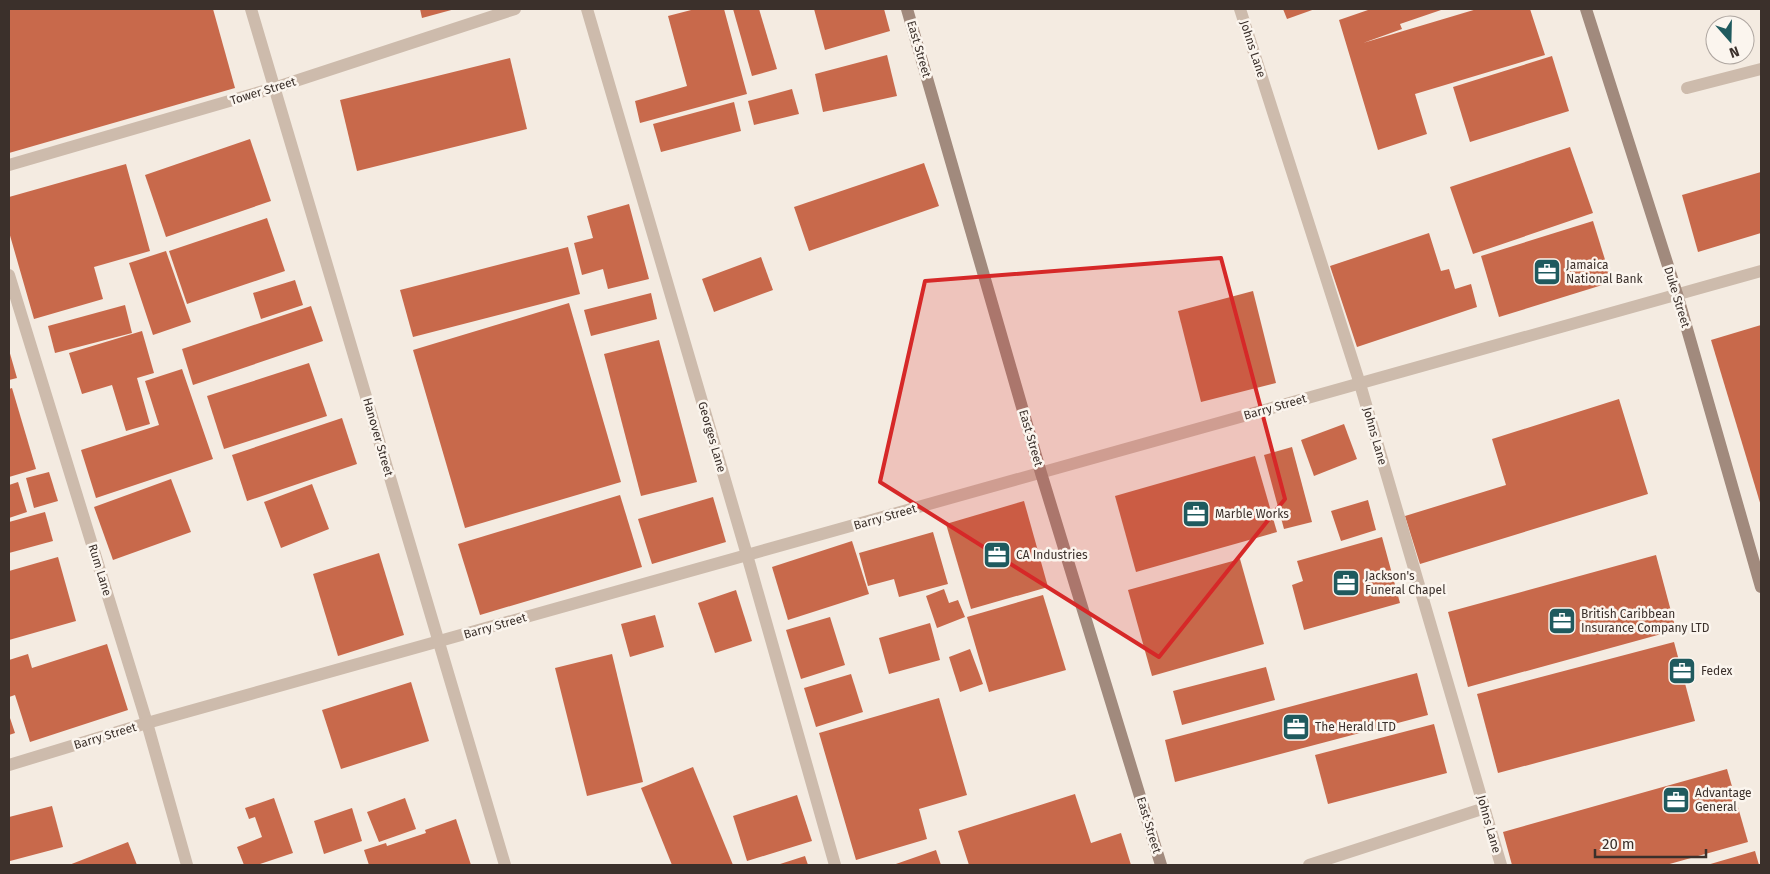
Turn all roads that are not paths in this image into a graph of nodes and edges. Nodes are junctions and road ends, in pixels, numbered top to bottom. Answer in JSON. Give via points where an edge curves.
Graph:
{"nodes":[{"id":1,"x":251,"y":9,"type":"edge"},
{"id":2,"x":515,"y":9,"type":"edge"},
{"id":3,"x":587,"y":9,"type":"edge"},
{"id":4,"x":907,"y":9,"type":"edge"},
{"id":5,"x":1240,"y":9,"type":"edge"},
{"id":6,"x":1586,"y":9,"type":"edge"},
{"id":7,"x":1761,"y":69,"type":"edge"},
{"id":8,"x":274,"y":88,"type":"junction"},
{"id":9,"x":1687,"y":88,"type":"dead end"},
{"id":10,"x":9,"y":165,"type":"edge"},
{"id":11,"x":1761,"y":271,"type":"edge"},
{"id":12,"x":9,"y":275,"type":"edge"},
{"id":13,"x":1677,"y":294,"type":"junction"},
{"id":14,"x":1360,"y":384,"type":"junction"},
{"id":15,"x":1041,"y":472,"type":"junction"},
{"id":16,"x":747,"y":555,"type":"junction"},
{"id":17,"x":1761,"y":587,"type":"edge"},
{"id":18,"x":438,"y":642,"type":"junction"},
{"id":19,"x":147,"y":722,"type":"junction"},
{"id":20,"x":9,"y":765,"type":"edge"},
{"id":21,"x":1485,"y":808,"type":"junction"},
{"id":22,"x":187,"y":865,"type":"edge"},
{"id":23,"x":505,"y":865,"type":"edge"},
{"id":24,"x":834,"y":865,"type":"edge"},
{"id":25,"x":1161,"y":865,"type":"edge"},
{"id":26,"x":1309,"y":865,"type":"edge"},
{"id":27,"x":1502,"y":865,"type":"edge"}],
"edges":[{"from":1,"to":8,"type":"street","name":"Hanover Street"},
{"from":2,"to":8,"type":"street","name":"Tower Street"},
{"from":3,"to":16,"type":"street","name":"Georges Lane"},
{"from":4,"to":15,"type":"main road","name":"East Street"},
{"from":5,"to":14,"type":"street","name":"Johns Lane"},
{"from":6,"to":13,"type":"main road","name":"Duke Street"},
{"from":7,"to":9,"type":"street"},
{"from":8,"to":10,"type":"street","name":"Tower Street"},
{"from":8,"to":18,"type":"street","name":"Hanover Street"},
{"from":11,"to":13,"type":"street","name":"Barry Street"},
{"from":12,"to":19,"type":"street","name":"Rum Lane"},
{"from":13,"to":14,"type":"street","name":"Barry Street"},
{"from":13,"to":17,"type":"main road","name":"Duke Street"},
{"from":14,"to":15,"type":"street","name":"Barry Street"},
{"from":14,"to":21,"type":"street","name":"Johns Lane"},
{"from":15,"to":16,"type":"street","name":"Barry Street"},
{"from":15,"to":25,"type":"main road","name":"East Street"},
{"from":16,"to":18,"type":"street","name":"Barry Street"},
{"from":16,"to":24,"type":"street","name":"Georges Lane"},
{"from":18,"to":19,"type":"street","name":"Barry Street"},
{"from":18,"to":23,"type":"street","name":"Hanover Street"},
{"from":19,"to":20,"type":"street","name":"Barry Street"},
{"from":19,"to":22,"type":"street","name":"Rum Lane"},
{"from":21,"to":26,"type":"street"},
{"from":21,"to":27,"type":"street","name":"Johns Lane"}]}
